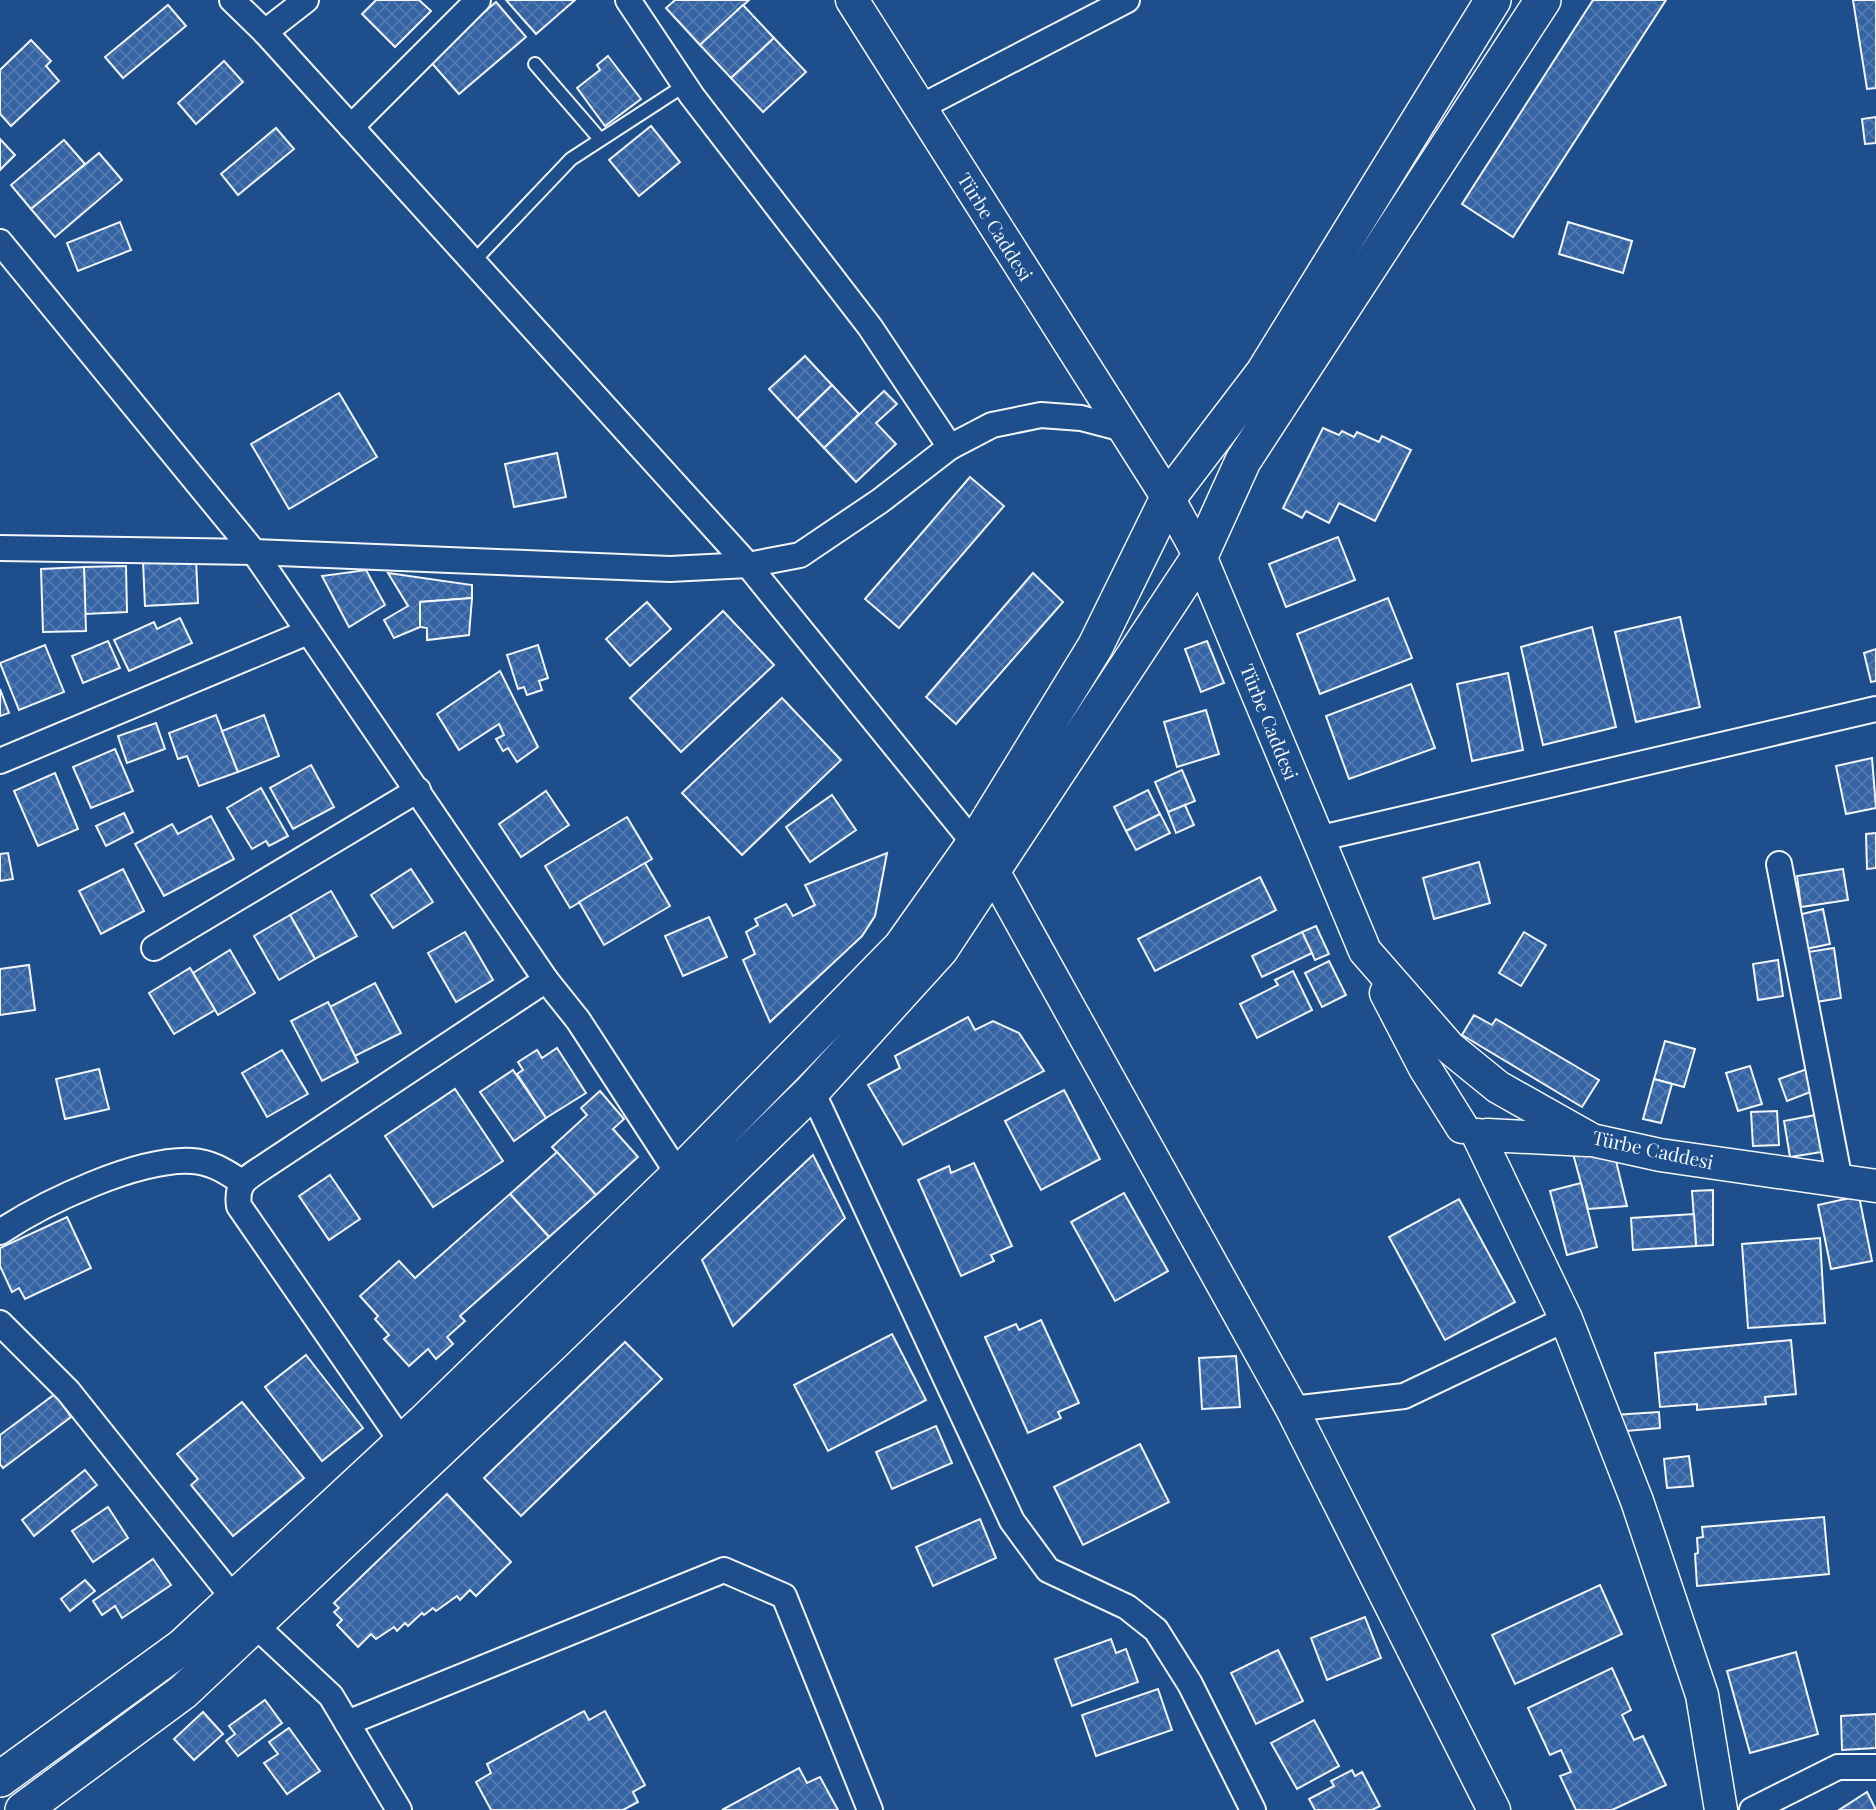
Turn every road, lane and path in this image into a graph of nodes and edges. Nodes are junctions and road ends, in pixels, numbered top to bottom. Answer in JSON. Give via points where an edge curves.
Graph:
{"nodes":[{"id":1,"x":232,"y":0,"type":"edge"},
{"id":2,"x":306,"y":0,"type":"edge"},
{"id":3,"x":478,"y":0,"type":"edge"},
{"id":4,"x":628,"y":0,"type":"edge"},
{"id":5,"x":852,"y":0,"type":"edge"},
{"id":6,"x":1127,"y":0,"type":"edge"},
{"id":7,"x":1493,"y":0,"type":"edge"},
{"id":8,"x":1543,"y":0,"type":"edge"},
{"id":9,"x":265,"y":32,"type":"junction"},
{"id":10,"x":535,"y":64,"type":"dead end"},
{"id":11,"x":685,"y":85,"type":"junction"},
{"id":12,"x":919,"y":107,"type":"junction"},
{"id":13,"x":351,"y":127,"type":"junction"},
{"id":14,"x":599,"y":138,"type":"junction"},
{"id":15,"x":0,"y":242,"type":"edge"},
{"id":16,"x":473,"y":262,"type":"junction"},
{"id":17,"x":1123,"y":429,"type":"junction"},
{"id":18,"x":950,"y":447,"type":"junction"},
{"id":19,"x":1168,"y":498,"type":"junction"},
{"id":20,"x":0,"y":548,"type":"edge"},
{"id":21,"x":254,"y":552,"type":"junction"},
{"id":22,"x":1200,"y":556,"type":"junction"},
{"id":23,"x":748,"y":565,"type":"junction"},
{"id":24,"x":308,"y":632,"type":"junction"},
{"id":25,"x":1876,"y":709,"type":"edge"},
{"id":26,"x":0,"y":761,"type":"edge"},
{"id":27,"x":418,"y":790,"type":"junction"},
{"id":28,"x":1317,"y":839,"type":"junction"},
{"id":29,"x":975,"y":841,"type":"junction"},
{"id":30,"x":1780,"y":864,"type":"dead end"},
{"id":31,"x":993,"y":871,"type":"junction"},
{"id":32,"x":154,"y":948,"type":"dead end"},
{"id":33,"x":1365,"y":951,"type":"junction"},
{"id":34,"x":546,"y":980,"type":"junction"},
{"id":35,"x":1498,"y":1087,"type":"junction"},
{"id":36,"x":812,"y":1091,"type":"junction"},
{"id":37,"x":1476,"y":1132,"type":"junction"},
{"id":38,"x":1592,"y":1140,"type":"junction"},
{"id":39,"x":680,"y":1173,"type":"junction"},
{"id":40,"x":1840,"y":1181,"type":"junction"},
{"id":41,"x":242,"y":1182,"type":"junction"},
{"id":42,"x":1876,"y":1186,"type":"edge"},
{"id":43,"x":695,"y":1206,"type":"junction"},
{"id":44,"x":0,"y":1232,"type":"edge"},
{"id":45,"x":1566,"y":1319,"type":"junction"},
{"id":46,"x":0,"y":1323,"type":"edge"},
{"id":47,"x":1292,"y":1409,"type":"junction"},
{"id":48,"x":402,"y":1442,"type":"junction"},
{"id":49,"x":243,"y":1612,"type":"junction"},
{"id":50,"x":347,"y":1723,"type":"junction"},
{"id":51,"x":1876,"y":1767,"type":"edge"},
{"id":52,"x":0,"y":1779,"type":"edge"},
{"id":53,"x":23,"y":1810,"type":"edge"},
{"id":54,"x":399,"y":1810,"type":"edge"},
{"id":55,"x":870,"y":1810,"type":"edge"},
{"id":56,"x":1253,"y":1810,"type":"edge"},
{"id":57,"x":1494,"y":1810,"type":"edge"},
{"id":58,"x":1721,"y":1810,"type":"edge"},
{"id":59,"x":1752,"y":1810,"type":"edge"}],
"edges":[{"from":1,"to":9,"type":"street"},
{"from":2,"to":9,"type":"street"},
{"from":3,"to":13,"type":"street"},
{"from":4,"to":11,"type":"street"},
{"from":5,"to":12,"type":"street","name":"Türbe Caddesi"},
{"from":6,"to":12,"type":"street"},
{"from":7,"to":19,"type":"main road","via":[[1264,373]]},
{"from":8,"to":22,"type":"main road","via":[[1243,461]]},
{"from":9,"to":13,"type":"street"},
{"from":10,"to":14,"type":"lane"},
{"from":11,"to":14,"type":"lane"},
{"from":11,"to":18,"type":"street","via":[[870,327]]},
{"from":12,"to":17,"type":"street","name":"Türbe Caddesi"},
{"from":13,"to":16,"type":"street"},
{"from":14,"to":16,"type":"lane","via":[[570,159]]},
{"from":15,"to":21,"type":"street"},
{"from":16,"to":23,"type":"street"},
{"from":17,"to":18,"type":"street","via":[[1082,418],[1041,415],[992,425]]},
{"from":17,"to":19,"type":"street","name":"Türbe Caddesi"},
{"from":18,"to":23,"type":"street","via":[[800,555]]},
{"from":19,"to":22,"type":"street","name":"Türbe Caddesi"},
{"from":19,"to":29,"type":"main road","via":[[1095,647]]},
{"from":20,"to":21,"type":"street"},
{"from":21,"to":23,"type":"street","via":[[670,569]]},
{"from":21,"to":24,"type":"street"},
{"from":22,"to":28,"type":"street","name":"Türbe Caddesi"},
{"from":22,"to":31,"type":"main road"},
{"from":23,"to":29,"type":"street"},
{"from":24,"to":26,"type":"street"},
{"from":24,"to":27,"type":"street"},
{"from":25,"to":28,"type":"street"},
{"from":27,"to":32,"type":"street"},
{"from":27,"to":34,"type":"street"},
{"from":28,"to":33,"type":"street","name":"Türbe Caddesi"},
{"from":29,"to":31,"type":"street"},
{"from":29,"to":39,"type":"main road","via":[[901,947]]},
{"from":30,"to":40,"type":"street"},
{"from":31,"to":36,"type":"main road","via":[[940,950]]},
{"from":31,"to":47,"type":"street"},
{"from":33,"to":35,"type":"street","name":"Türbe Caddesi","via":[[1450,1048]]},
{"from":33,"to":37,"type":"street","via":[[1424,1068]]},
{"from":34,"to":39,"type":"street"},
{"from":34,"to":41,"type":"street"},
{"from":35,"to":37,"type":"street","via":[[1508,1101],[1508,1119],[1503,1127]]},
{"from":35,"to":37,"type":"street","via":[[1482,1082],[1460,1094],[1456,1111]]},
{"from":35,"to":38,"type":"street","name":"Türbe Caddesi"},
{"from":36,"to":43,"type":"main road"},
{"from":36,"to":56,"type":"street","via":[[1012,1521],[1048,1570],[1127,1607],[1156,1629],[1190,1684]]},
{"from":37,"to":38,"type":"street"},
{"from":37,"to":45,"type":"street"},
{"from":38,"to":40,"type":"street","name":"Türbe Caddesi","via":[[1660,1155]]},
{"from":39,"to":43,"type":"street"},
{"from":39,"to":48,"type":"main road"},
{"from":40,"to":42,"type":"street","name":"Türbe Caddesi"},
{"from":41,"to":44,"type":"street","via":[[217,1166],[193,1161],[153,1164],[107,1179]]},
{"from":41,"to":48,"type":"street","via":[[237,1193],[239,1206]]},
{"from":43,"to":49,"type":"main road"},
{"from":45,"to":47,"type":"street","via":[[1404,1396]]},
{"from":45,"to":58,"type":"street","via":[[1637,1501],[1702,1695]]},
{"from":46,"to":49,"type":"street","via":[[68,1391]]},
{"from":47,"to":57,"type":"street"},
{"from":48,"to":49,"type":"main road"},
{"from":49,"to":50,"type":"street","via":[[331,1696]]},
{"from":49,"to":52,"type":"main road","via":[[182,1647]]},
{"from":49,"to":53,"type":"main road","via":[[183,1692]]},
{"from":50,"to":54,"type":"street"},
{"from":50,"to":55,"type":"street","via":[[724,1570],[784,1596]]},
{"from":51,"to":59,"type":"street","via":[[1838,1768]]}]}
